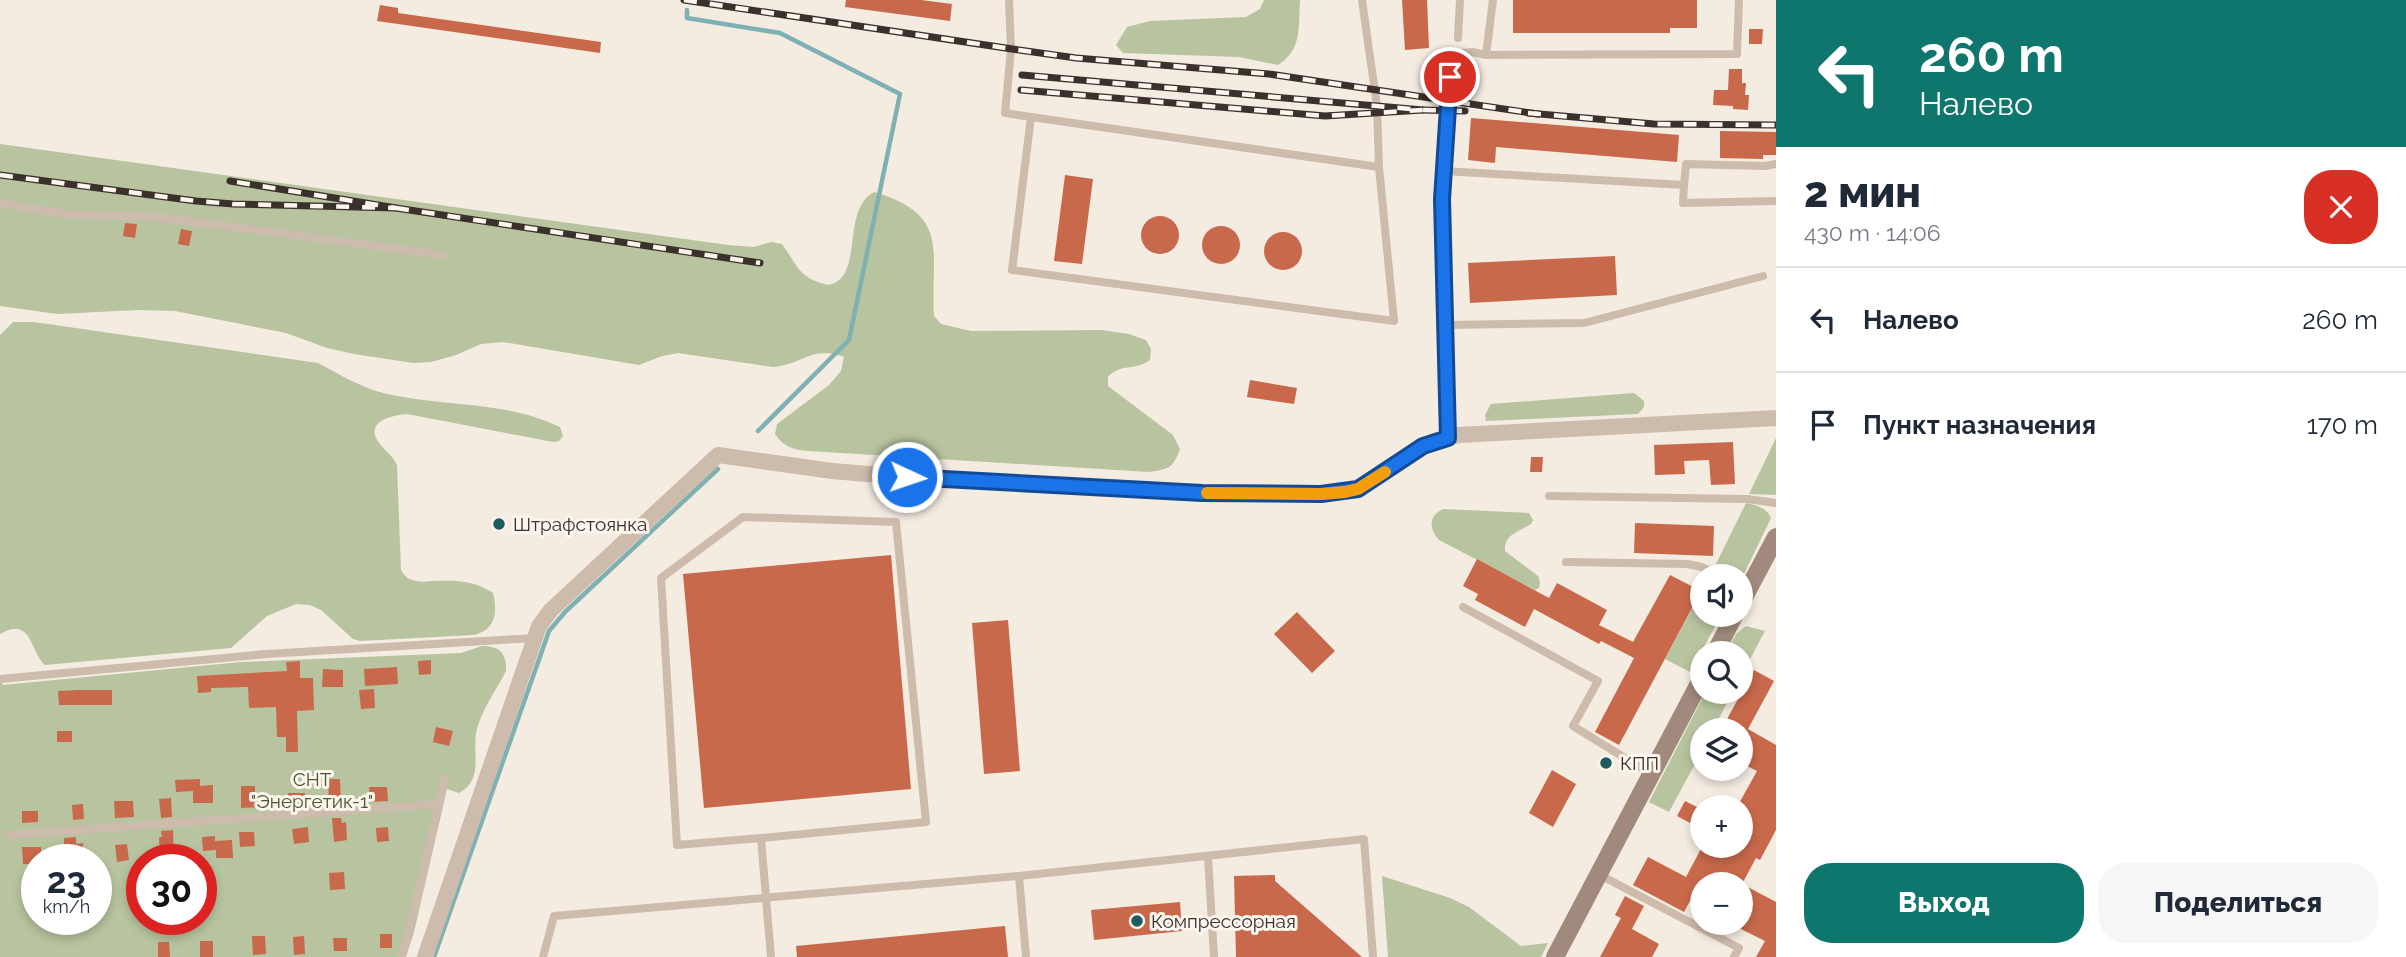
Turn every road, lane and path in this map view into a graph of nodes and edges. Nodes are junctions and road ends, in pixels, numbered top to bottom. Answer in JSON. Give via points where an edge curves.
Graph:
{"nodes":[{"id":1,"x":1009,"y":0,"type":"edge"},
{"id":2,"x":1362,"y":0,"type":"edge"},
{"id":3,"x":1460,"y":0,"type":"edge"},
{"id":4,"x":1493,"y":0,"type":"edge"},
{"id":5,"x":1739,"y":0,"type":"edge"},
{"id":6,"x":1458,"y":38,"type":"dead end"},
{"id":7,"x":1486,"y":55,"type":"junction"},
{"id":8,"x":1031,"y":117,"type":"junction"},
{"id":9,"x":1776,"y":164,"type":"edge"},
{"id":10,"x":1379,"y":167,"type":"junction"},
{"id":11,"x":1443,"y":170,"type":"junction"},
{"id":12,"x":1684,"y":185,"type":"junction"},
{"id":13,"x":1776,"y":201,"type":"edge"},
{"id":14,"x":0,"y":203,"type":"edge"},
{"id":15,"x":443,"y":255,"type":"dead end"},
{"id":16,"x":1763,"y":276,"type":"dead end"},
{"id":17,"x":1445,"y":325,"type":"junction"},
{"id":18,"x":1776,"y":418,"type":"edge"},
{"id":19,"x":1448,"y":438,"type":"junction"},
{"id":20,"x":1549,"y":496,"type":"dead end"},
{"id":21,"x":1776,"y":503,"type":"edge"},
{"id":22,"x":1776,"y":537,"type":"edge"},
{"id":23,"x":1566,"y":562,"type":"dead end"},
{"id":24,"x":1690,"y":565,"type":"edge"},
{"id":25,"x":1753,"y":577,"type":"edge"},
{"id":26,"x":1463,"y":607,"type":"dead end"},
{"id":27,"x":535,"y":638,"type":"junction"},
{"id":28,"x":0,"y":679,"type":"edge"},
{"id":29,"x":1690,"y":700,"type":"edge"},
{"id":30,"x":1651,"y":774,"type":"junction"},
{"id":31,"x":445,"y":778,"type":"dead end"},
{"id":32,"x":439,"y":804,"type":"junction"},
{"id":33,"x":10,"y":835,"type":"dead end"},
{"id":34,"x":761,"y":838,"type":"junction"},
{"id":35,"x":1208,"y":857,"type":"junction"},
{"id":36,"x":1598,"y":874,"type":"junction"},
{"id":37,"x":1018,"y":876,"type":"junction"},
{"id":38,"x":766,"y":898,"type":"junction"},
{"id":39,"x":401,"y":957,"type":"edge"},
{"id":40,"x":425,"y":957,"type":"edge"},
{"id":41,"x":543,"y":957,"type":"edge"},
{"id":42,"x":771,"y":957,"type":"edge"},
{"id":43,"x":1026,"y":957,"type":"edge"},
{"id":44,"x":1214,"y":957,"type":"edge"},
{"id":45,"x":1373,"y":957,"type":"edge"},
{"id":46,"x":1555,"y":957,"type":"edge"},
{"id":47,"x":1734,"y":957,"type":"edge"}],
"edges":[{"from":1,"to":8,"type":"lane","via":[[1011,49],[1005,113]]},
{"from":2,"to":10,"type":"lane","via":[[1377,106]]},
{"from":3,"to":6,"type":"lane"},
{"from":4,"to":7,"type":"lane"},
{"from":5,"to":7,"type":"lane","via":[[1737,54]]},
{"from":7,"to":11,"type":"lane","via":[[1452,54]]},
{"from":8,"to":10,"type":"lane"},
{"from":8,"to":10,"type":"lane","via":[[1012,270],[1394,321]]},
{"from":9,"to":12,"type":"lane","via":[[1686,164]]},
{"from":11,"to":12,"type":"lane"},
{"from":11,"to":17,"type":"lane"},
{"from":12,"to":13,"type":"lane","via":[[1683,203]]},
{"from":14,"to":15,"type":"lane","via":[[65,214],[176,219]]},
{"from":16,"to":17,"type":"lane","via":[[1584,323]]},
{"from":17,"to":19,"type":"lane"},
{"from":18,"to":19,"type":"street"},
{"from":19,"to":27,"type":"street","via":[[1423,446],[1358,489],[1321,494],[1202,493],[880,475],[718,455],[551,610]]},
{"from":20,"to":21,"type":"lane"},
{"from":22,"to":25,"type":"street"},
{"from":23,"to":24,"type":"lane"},
{"from":26,"to":30,"type":"lane","via":[[1598,681],[1573,726]]},
{"from":27,"to":28,"type":"lane","via":[[246,656]]},
{"from":27,"to":40,"type":"street"},
{"from":29,"to":30,"type":"street"},
{"from":30,"to":36,"type":"street"},
{"from":31,"to":32,"type":"lane"},
{"from":32,"to":33,"type":"lane"},
{"from":32,"to":39,"type":"lane"},
{"from":34,"to":34,"type":"lane","via":[[926,822],[896,522],[743,517],[661,578],[677,845]]},
{"from":34,"to":38,"type":"lane"},
{"from":35,"to":37,"type":"lane"},
{"from":35,"to":44,"type":"lane"},
{"from":35,"to":45,"type":"lane","via":[[1364,839]]},
{"from":36,"to":46,"type":"street"},
{"from":36,"to":47,"type":"lane","via":[[1738,948]]},
{"from":37,"to":38,"type":"lane"},
{"from":37,"to":43,"type":"lane"},
{"from":38,"to":41,"type":"lane","via":[[554,916]]},
{"from":38,"to":42,"type":"lane"}]}
